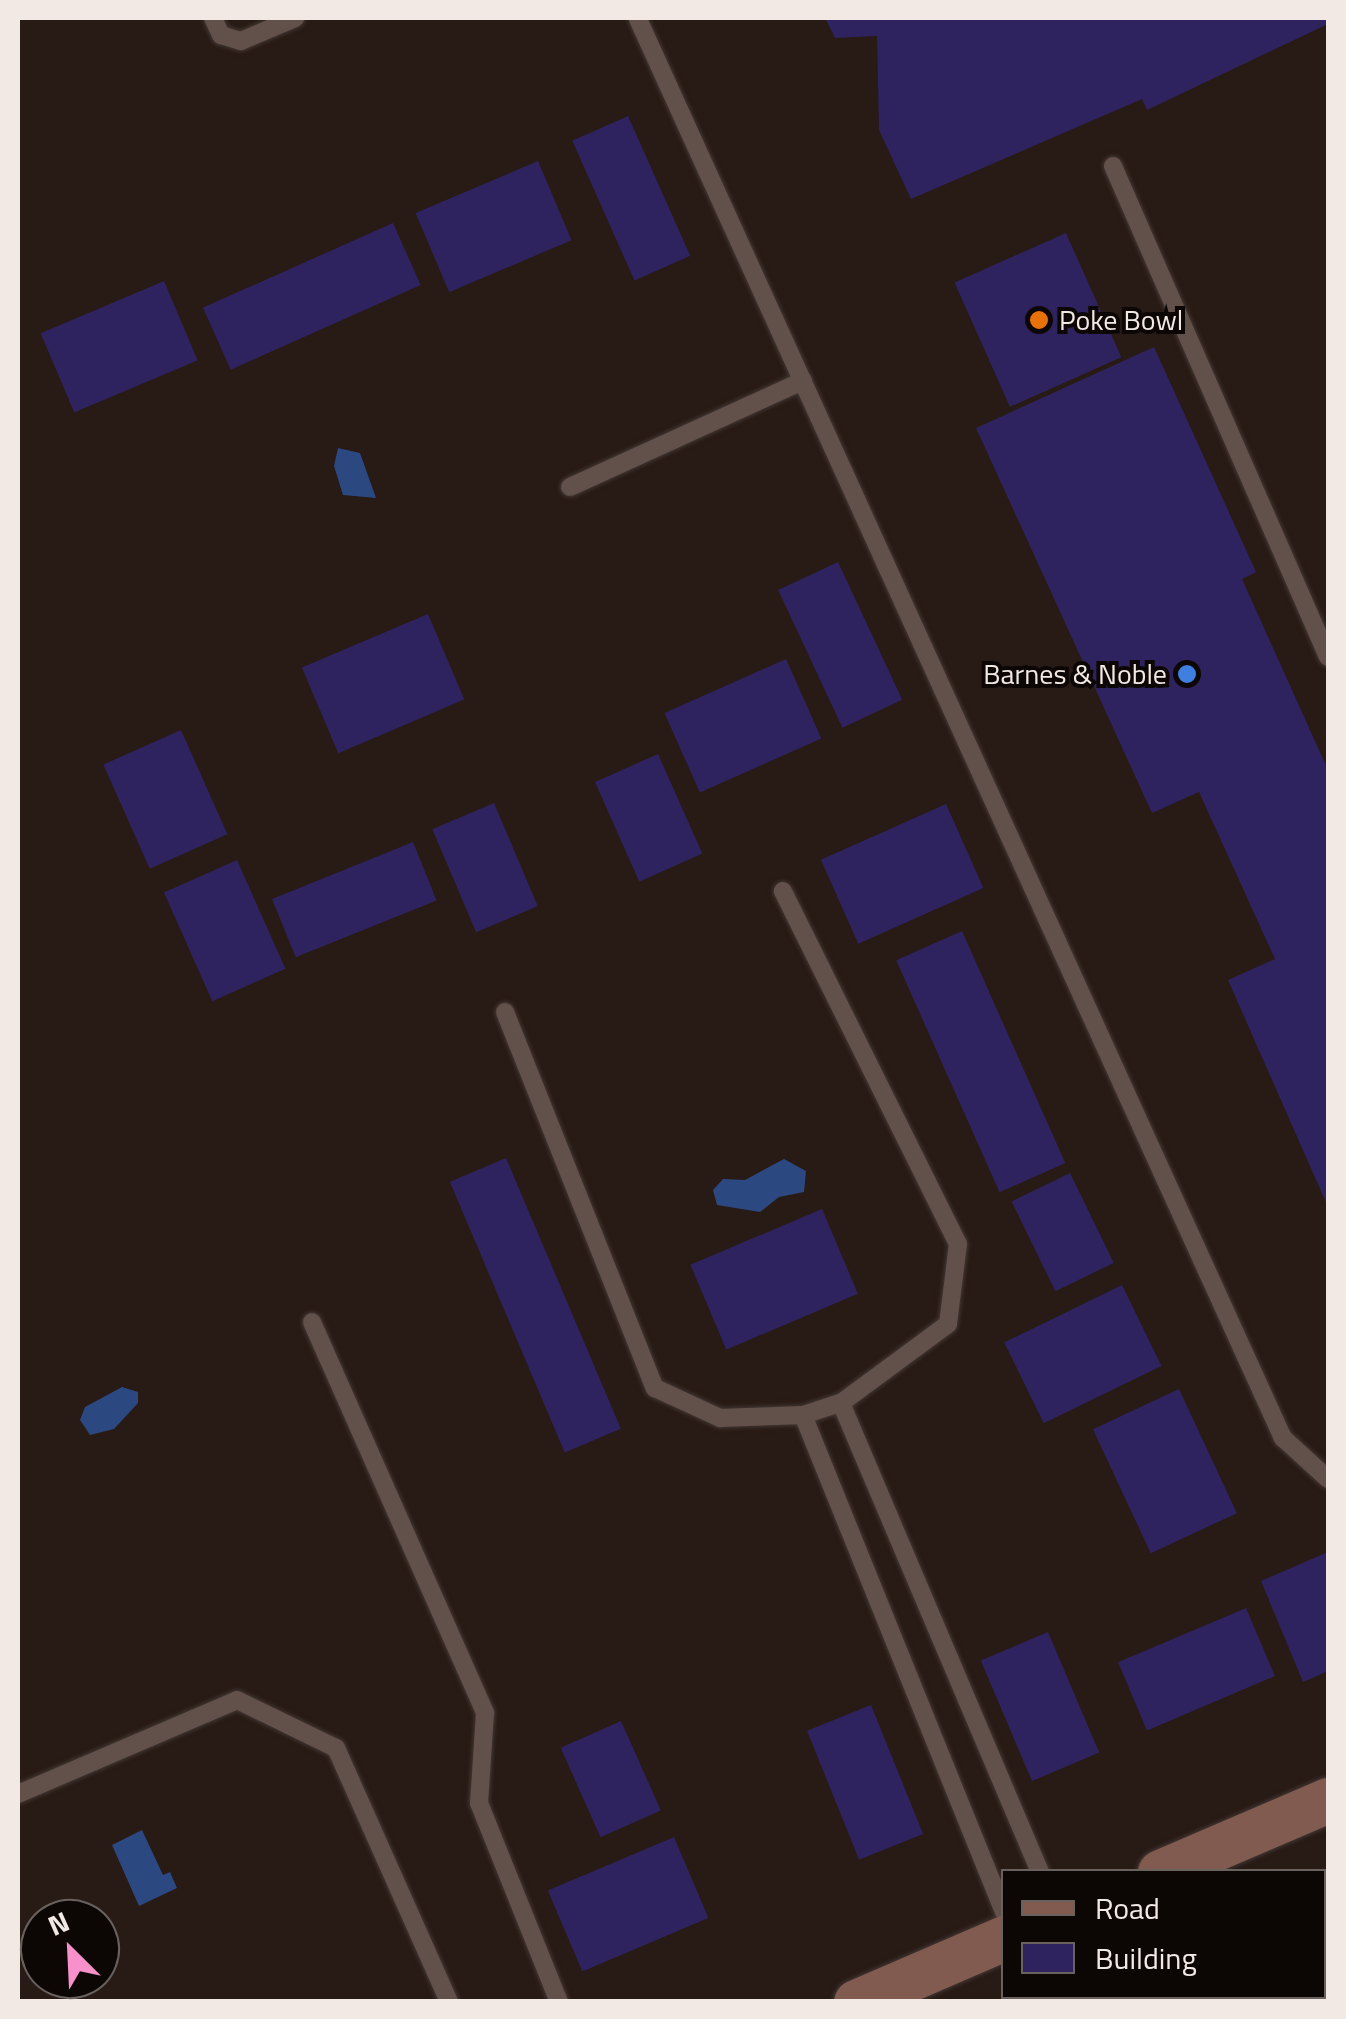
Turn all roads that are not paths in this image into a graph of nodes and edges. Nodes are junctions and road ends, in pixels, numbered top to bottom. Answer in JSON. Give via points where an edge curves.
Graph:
{"nodes":[{"id":1,"x":213,"y":18,"type":"edge"},
{"id":2,"x":295,"y":18,"type":"edge"},
{"id":3,"x":638,"y":19,"type":"edge"},
{"id":4,"x":1113,"y":166,"type":"dead end"},
{"id":5,"x":803,"y":381,"type":"junction"},
{"id":6,"x":570,"y":487,"type":"dead end"},
{"id":7,"x":1328,"y":657,"type":"edge"},
{"id":8,"x":783,"y":890,"type":"dead end"},
{"id":9,"x":505,"y":1012,"type":"dead end"},
{"id":10,"x":312,"y":1322,"type":"dead end"},
{"id":11,"x":842,"y":1402,"type":"junction"},
{"id":12,"x":802,"y":1415,"type":"junction"},
{"id":13,"x":1328,"y":1479,"type":"edge"},
{"id":14,"x":18,"y":1794,"type":"edge"},
{"id":15,"x":1328,"y":1800,"type":"edge"},
{"id":16,"x":1039,"y":1869,"type":"edge"},
{"id":17,"x":1167,"y":1869,"type":"edge"},
{"id":18,"x":1001,"y":1905,"type":"edge"},
{"id":19,"x":1001,"y":1939,"type":"edge"},
{"id":20,"x":450,"y":2002,"type":"edge"},
{"id":21,"x":559,"y":2002,"type":"edge"},
{"id":22,"x":856,"y":2002,"type":"edge"}],
"edges":[{"from":1,"to":2,"type":"lane","via":[[221,35],[242,41]]},
{"from":3,"to":5,"type":"lane"},
{"from":4,"to":7,"type":"lane"},
{"from":5,"to":6,"type":"lane"},
{"from":5,"to":13,"type":"lane","via":[[1283,1438]]},
{"from":8,"to":11,"type":"lane","via":[[958,1244],[948,1324]]},
{"from":9,"to":12,"type":"lane","via":[[655,1388],[720,1418]]},
{"from":10,"to":21,"type":"lane","via":[[485,1713],[479,1803]]},
{"from":11,"to":12,"type":"lane"},
{"from":11,"to":16,"type":"lane"},
{"from":12,"to":18,"type":"lane"},
{"from":14,"to":20,"type":"lane","via":[[237,1700],[336,1748]]},
{"from":15,"to":17,"type":"main road"},
{"from":19,"to":22,"type":"main road"}]}
